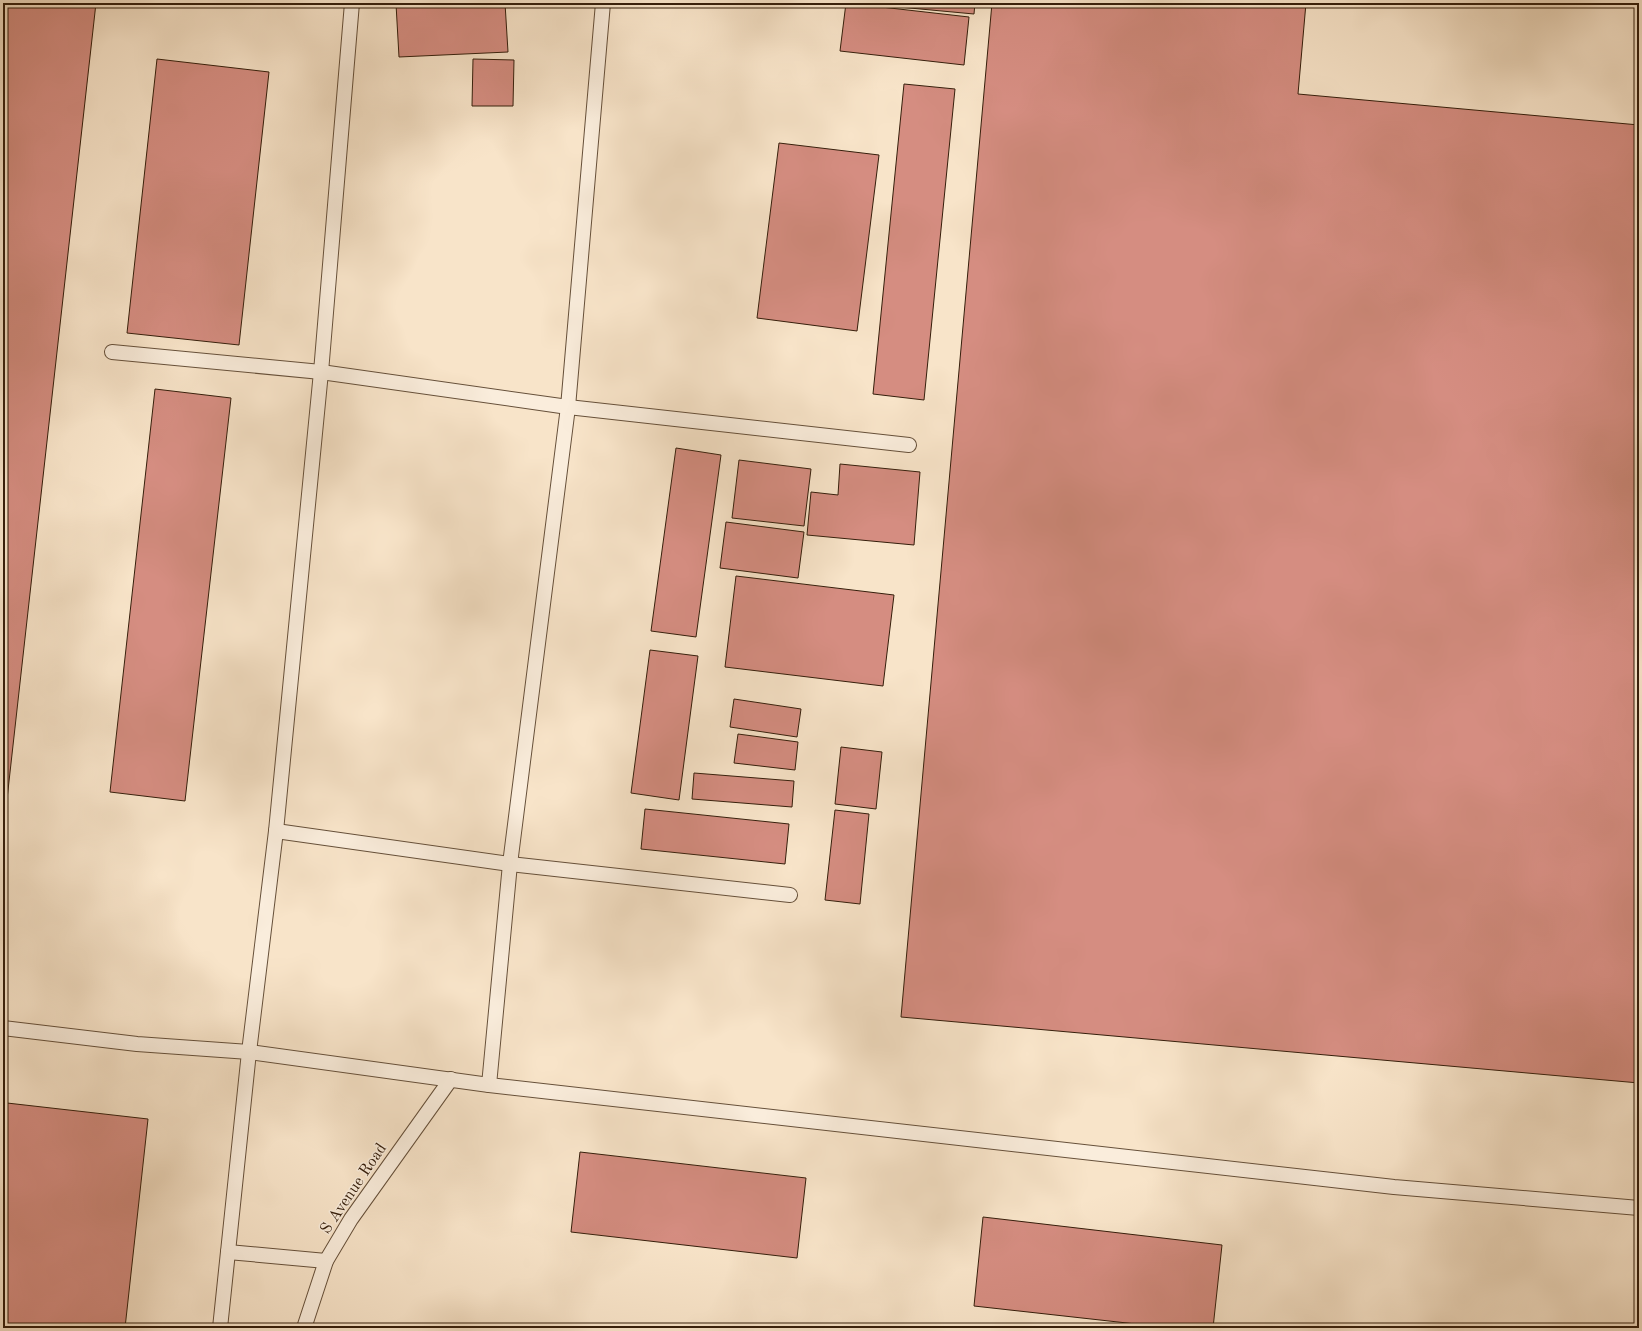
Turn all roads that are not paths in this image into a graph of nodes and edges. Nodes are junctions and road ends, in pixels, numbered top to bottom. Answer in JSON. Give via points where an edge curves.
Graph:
{"nodes":[{"id":1,"x":352,"y":3,"type":"edge"},
{"id":2,"x":603,"y":3,"type":"edge"},
{"id":3,"x":112,"y":352,"type":"dead end"},
{"id":4,"x":321,"y":372,"type":"junction"},
{"id":5,"x":568,"y":407,"type":"junction"},
{"id":6,"x":909,"y":445,"type":"dead end"},
{"id":7,"x":276,"y":831,"type":"junction"},
{"id":8,"x":510,"y":864,"type":"junction"},
{"id":9,"x":790,"y":895,"type":"dead end"},
{"id":10,"x":3,"y":1028,"type":"edge"},
{"id":11,"x":249,"y":1052,"type":"junction"},
{"id":12,"x":451,"y":1079,"type":"junction"},
{"id":13,"x":489,"y":1084,"type":"junction"},
{"id":14,"x":1639,"y":1208,"type":"edge"},
{"id":15,"x":228,"y":1252,"type":"junction"},
{"id":16,"x":326,"y":1261,"type":"junction"},
{"id":17,"x":220,"y":1328,"type":"edge"},
{"id":18,"x":304,"y":1328,"type":"edge"}],
"edges":[{"from":1,"to":4,"type":"lane"},
{"from":2,"to":5,"type":"lane"},
{"from":3,"to":4,"type":"lane"},
{"from":4,"to":5,"type":"lane"},
{"from":4,"to":7,"type":"lane"},
{"from":5,"to":6,"type":"lane"},
{"from":5,"to":8,"type":"lane"},
{"from":7,"to":8,"type":"lane"},
{"from":7,"to":11,"type":"lane"},
{"from":8,"to":9,"type":"lane"},
{"from":8,"to":13,"type":"lane"},
{"from":10,"to":11,"type":"lane","via":[[137,1044]]},
{"from":11,"to":12,"type":"lane"},
{"from":11,"to":15,"type":"lane"},
{"from":12,"to":13,"type":"lane"},
{"from":12,"to":16,"type":"lane","name":"S Avenue Road","via":[[351,1219]]},
{"from":13,"to":14,"type":"lane","via":[[1394,1187]]},
{"from":15,"to":16,"type":"lane"},
{"from":15,"to":17,"type":"lane"},
{"from":16,"to":18,"type":"lane","name":"S Avenue Road"}]}
